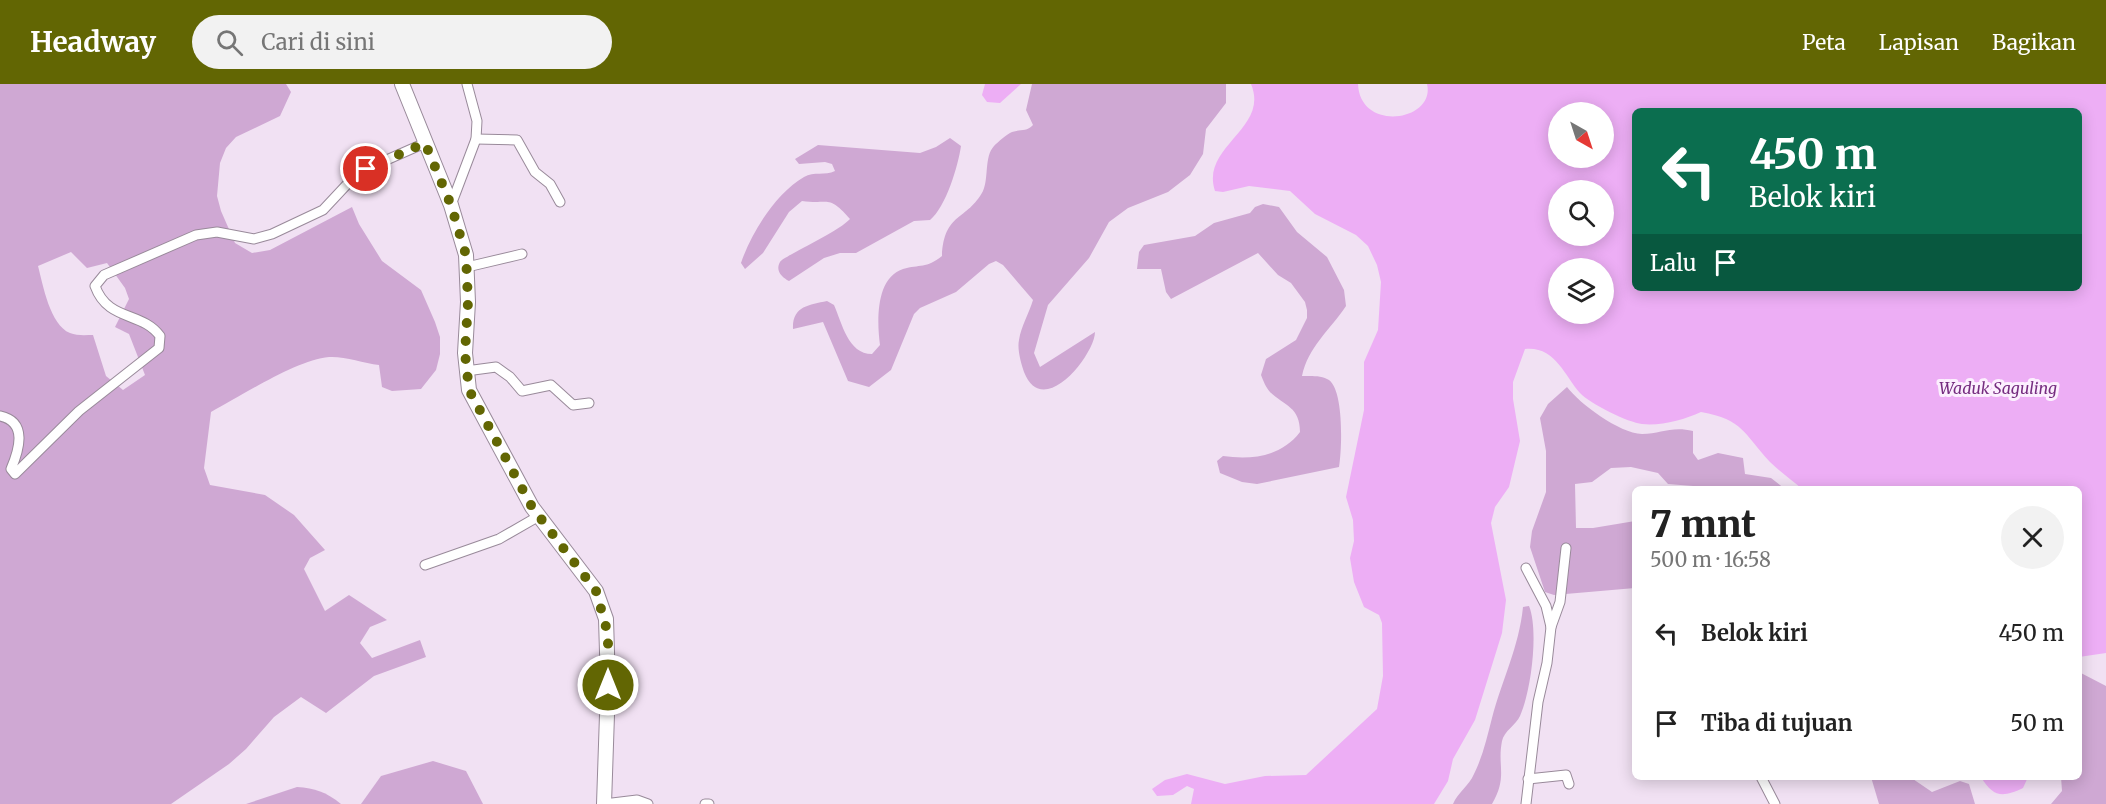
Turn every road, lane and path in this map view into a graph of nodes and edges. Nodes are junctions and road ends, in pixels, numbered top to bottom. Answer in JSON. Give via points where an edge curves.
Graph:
{"nodes":[{"id":1,"x":402,"y":84,"type":"edge"},
{"id":2,"x":467,"y":84,"type":"edge"},
{"id":3,"x":476,"y":138,"type":"junction"},
{"id":4,"x":425,"y":143,"type":"junction"},
{"id":5,"x":560,"y":202,"type":"dead end"},
{"id":6,"x":451,"y":205,"type":"junction"},
{"id":7,"x":522,"y":254,"type":"dead end"},
{"id":8,"x":466,"y":267,"type":"junction"},
{"id":9,"x":466,"y":371,"type":"junction"},
{"id":10,"x":589,"y":403,"type":"dead end"},
{"id":11,"x":0,"y":416,"type":"edge"},
{"id":12,"x":539,"y":516,"type":"junction"},
{"id":13,"x":1566,"y":548,"type":"dead end"},
{"id":14,"x":425,"y":565,"type":"dead end"},
{"id":15,"x":1526,"y":568,"type":"dead end"},
{"id":16,"x":1551,"y":627,"type":"junction"},
{"id":17,"x":1528,"y":779,"type":"junction"},
{"id":18,"x":1762,"y":780,"type":"edge"},
{"id":19,"x":1569,"y":784,"type":"dead end"},
{"id":20,"x":604,"y":804,"type":"edge"},
{"id":21,"x":648,"y":804,"type":"edge"},
{"id":22,"x":1526,"y":804,"type":"edge"},
{"id":23,"x":1774,"y":804,"type":"edge"}],
"edges":[{"from":1,"to":4,"type":"main road"},
{"from":2,"to":3,"type":"street","via":[[477,121]]},
{"from":3,"to":5,"type":"street","via":[[517,140],[535,172],[550,184]]},
{"from":3,"to":6,"type":"street"},
{"from":4,"to":6,"type":"main road"},
{"from":4,"to":11,"type":"street","via":[[366,169],[315,215],[272,234],[254,239],[217,232],[196,235],[104,275],[95,285],[106,305],[153,328],[160,336],[159,348],[79,411],[15,474],[11,469],[17,455],[19,430],[14,422]]},
{"from":6,"to":8,"type":"main road"},
{"from":7,"to":8,"type":"street"},
{"from":8,"to":9,"type":"main road"},
{"from":9,"to":10,"type":"street","via":[[496,367],[522,391],[551,385],[573,405]]},
{"from":9,"to":12,"type":"main road","via":[[472,398]]},
{"from":12,"to":14,"type":"street","via":[[499,539]]},
{"from":12,"to":20,"type":"main road","via":[[589,580],[606,619]]},
{"from":13,"to":16,"type":"street","via":[[1560,602]]},
{"from":15,"to":16,"type":"street","via":[[1546,606]]},
{"from":16,"to":17,"type":"street"},
{"from":17,"to":19,"type":"street","via":[[1566,775]]},
{"from":17,"to":22,"type":"street"},
{"from":18,"to":23,"type":"street"},
{"from":20,"to":21,"type":"street","via":[[637,800]]}]}
